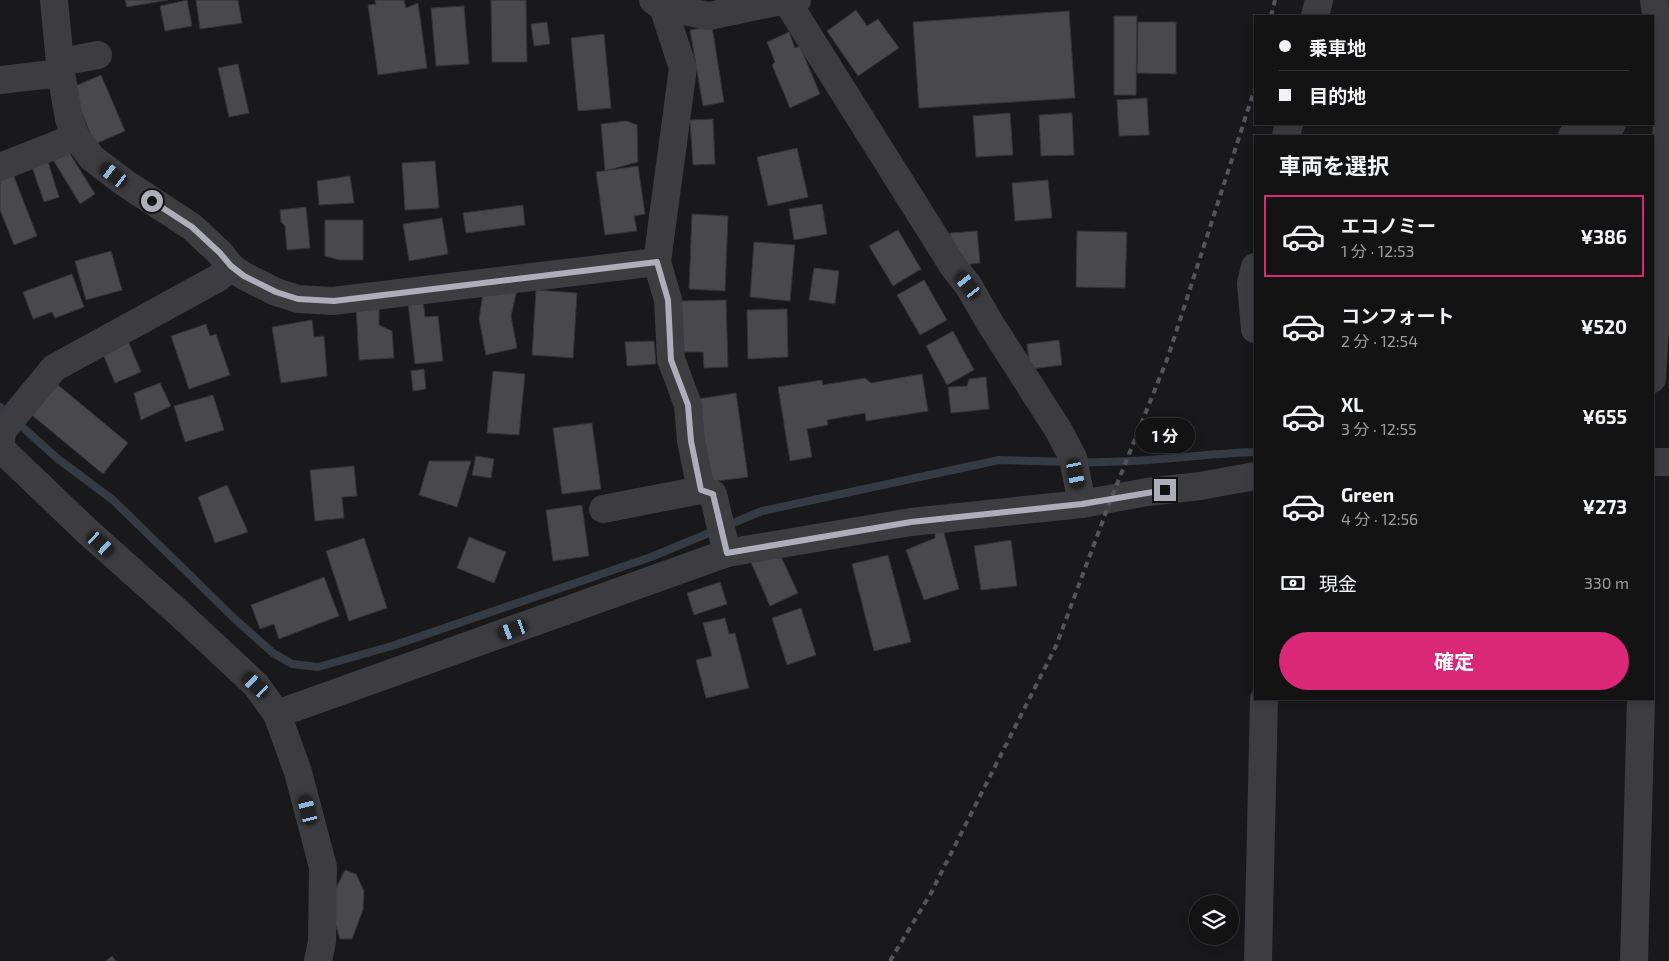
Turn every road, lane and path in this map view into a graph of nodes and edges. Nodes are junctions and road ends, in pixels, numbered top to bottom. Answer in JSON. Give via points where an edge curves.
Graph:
{"nodes":[{"id":1,"x":54,"y":0,"type":"edge"},
{"id":2,"x":786,"y":0,"type":"edge"},
{"id":3,"x":797,"y":0,"type":"edge"},
{"id":4,"x":1319,"y":0,"type":"edge"},
{"id":5,"x":1654,"y":0,"type":"edge"},
{"id":6,"x":658,"y":3,"type":"edge"},
{"id":7,"x":1315,"y":15,"type":"edge"},
{"id":8,"x":98,"y":55,"type":"dead end"},
{"id":9,"x":61,"y":67,"type":"junction"},
{"id":10,"x":0,"y":80,"type":"edge"},
{"id":11,"x":1663,"y":108,"type":"edge"},
{"id":12,"x":1609,"y":125,"type":"edge"},
{"id":13,"x":1575,"y":135,"type":"edge"},
{"id":14,"x":76,"y":137,"type":"junction"},
{"id":15,"x":0,"y":167,"type":"edge"},
{"id":16,"x":657,"y":262,"type":"junction"},
{"id":17,"x":231,"y":266,"type":"junction"},
{"id":18,"x":1254,"y":271,"type":"edge"},
{"id":19,"x":1254,"y":318,"type":"edge"},
{"id":20,"x":1654,"y":330,"type":"edge"},
{"id":21,"x":0,"y":448,"type":"edge"},
{"id":22,"x":1654,"y":462,"type":"edge"},
{"id":23,"x":1669,"y":462,"type":"edge"},
{"id":24,"x":1254,"y":476,"type":"edge"},
{"id":25,"x":701,"y":490,"type":"junction"},
{"id":26,"x":1082,"y":504,"type":"junction"},
{"id":27,"x":603,"y":509,"type":"dead end"},
{"id":28,"x":727,"y":553,"type":"junction"},
{"id":29,"x":1264,"y":700,"type":"edge"},
{"id":30,"x":1641,"y":700,"type":"edge"},
{"id":31,"x":277,"y":714,"type":"junction"},
{"id":32,"x":318,"y":961,"type":"edge"},
{"id":33,"x":1258,"y":961,"type":"edge"},
{"id":34,"x":1634,"y":961,"type":"edge"}],
"edges":[{"from":1,"to":9,"type":"street"},
{"from":2,"to":3,"type":"street"},
{"from":2,"to":6,"type":"street","via":[[709,16]]},
{"from":2,"to":26,"type":"street","via":[[1059,431],[1073,458]]},
{"from":4,"to":7,"type":"street"},
{"from":5,"to":11,"type":"street"},
{"from":6,"to":16,"type":"street","via":[[683,68]]},
{"from":8,"to":9,"type":"street"},
{"from":9,"to":10,"type":"street"},
{"from":9,"to":14,"type":"street"},
{"from":11,"to":20,"type":"street"},
{"from":12,"to":13,"type":"street"},
{"from":14,"to":15,"type":"street"},
{"from":14,"to":17,"type":"street","via":[[92,158],[192,227]]},
{"from":16,"to":17,"type":"street","via":[[334,301],[298,299],[276,292]]},
{"from":16,"to":25,"type":"street","via":[[668,300],[671,360],[688,405]]},
{"from":17,"to":21,"type":"street","via":[[218,278],[54,368],[2,431]]},
{"from":18,"to":19,"type":"street","via":[[1251,283]]},
{"from":21,"to":31,"type":"street","via":[[256,685]]},
{"from":22,"to":23,"type":"street"},
{"from":24,"to":26,"type":"street"},
{"from":25,"to":27,"type":"street"},
{"from":25,"to":28,"type":"street","via":[[713,494]]},
{"from":26,"to":28,"type":"street","via":[[911,522]]},
{"from":28,"to":31,"type":"street"},
{"from":29,"to":33,"type":"street"},
{"from":30,"to":34,"type":"street"},
{"from":31,"to":32,"type":"street","via":[[298,772],[323,867],[322,941]]}]}
